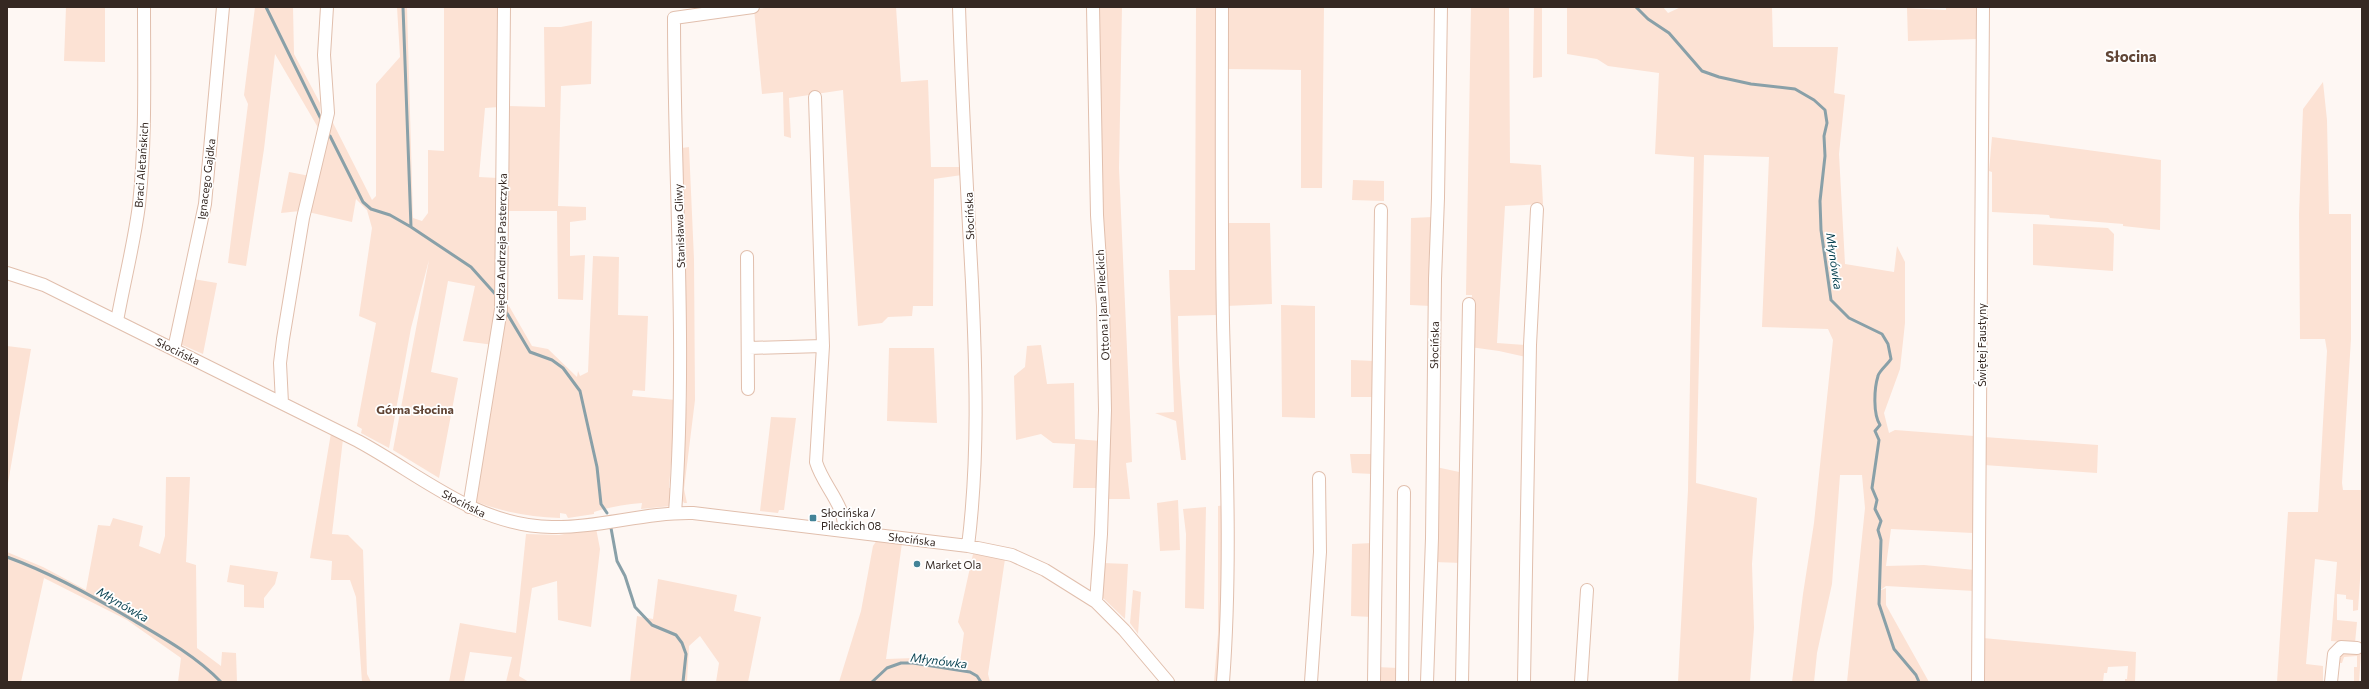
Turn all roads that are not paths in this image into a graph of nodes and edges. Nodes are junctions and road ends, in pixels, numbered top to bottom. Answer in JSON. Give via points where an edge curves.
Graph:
{"nodes":[{"id":1,"x":144,"y":7,"type":"edge"},
{"id":2,"x":223,"y":7,"type":"edge"},
{"id":3,"x":327,"y":7,"type":"edge"},
{"id":4,"x":504,"y":7,"type":"edge"},
{"id":5,"x":753,"y":7,"type":"edge"},
{"id":6,"x":959,"y":7,"type":"edge"},
{"id":7,"x":1093,"y":7,"type":"edge"},
{"id":8,"x":1222,"y":7,"type":"edge"},
{"id":9,"x":1441,"y":7,"type":"edge"},
{"id":10,"x":1983,"y":7,"type":"edge"},
{"id":11,"x":815,"y":97,"type":"dead end"},
{"id":12,"x":1537,"y":209,"type":"dead end"},
{"id":13,"x":1381,"y":210,"type":"dead end"},
{"id":14,"x":747,"y":257,"type":"dead end"},
{"id":15,"x":7,"y":273,"type":"edge"},
{"id":16,"x":1469,"y":304,"type":"dead end"},
{"id":17,"x":117,"y":321,"type":"junction"},
{"id":18,"x":823,"y":346,"type":"junction"},
{"id":19,"x":749,"y":348,"type":"junction"},
{"id":20,"x":174,"y":349,"type":"junction"},
{"id":21,"x":748,"y":389,"type":"dead end"},
{"id":22,"x":282,"y":403,"type":"junction"},
{"id":23,"x":1319,"y":478,"type":"dead end"},
{"id":24,"x":1404,"y":492,"type":"dead end"},
{"id":25,"x":469,"y":508,"type":"junction"},
{"id":26,"x":675,"y":513,"type":"junction"},
{"id":27,"x":844,"y":531,"type":"junction"},
{"id":28,"x":968,"y":546,"type":"junction"},
{"id":29,"x":1588,"y":590,"type":"dead end"},
{"id":30,"x":1096,"y":602,"type":"junction"},
{"id":31,"x":2357,"y":648,"type":"dead end"},
{"id":32,"x":1168,"y":682,"type":"edge"},
{"id":33,"x":1223,"y":682,"type":"edge"},
{"id":34,"x":1311,"y":682,"type":"edge"},
{"id":35,"x":1374,"y":682,"type":"edge"},
{"id":36,"x":1402,"y":682,"type":"edge"},
{"id":37,"x":1427,"y":682,"type":"edge"},
{"id":38,"x":1462,"y":682,"type":"edge"},
{"id":39,"x":1524,"y":682,"type":"edge"},
{"id":40,"x":1581,"y":682,"type":"edge"},
{"id":41,"x":1978,"y":682,"type":"edge"},
{"id":42,"x":2331,"y":682,"type":"edge"}],
"edges":[{"from":1,"to":17,"type":"street","name":"Braci Aletańskich","via":[[143,140],[139,204]]},
{"from":2,"to":20,"type":"street","name":"Ignacego Gajdka","via":[[206,204]]},
{"from":3,"to":22,"type":"street","via":[[324,55],[328,113],[303,218],[283,339],[280,363]]},
{"from":4,"to":25,"type":"street","name":"Księdza Andrzeja Pasterczyka","via":[[501,309]]},
{"from":5,"to":26,"type":"street","name":"Stanisława Gliwy","via":[[674,18],[674,130],[680,260],[682,397]]},
{"from":6,"to":28,"type":"street","name":"Słocińska","via":[[974,333],[974,494]]},
{"from":7,"to":30,"type":"street","name":"Ottona i Jana Pileckich","via":[[1097,215],[1103,306],[1105,410],[1102,518]]},
{"from":8,"to":33,"type":"street","via":[[1222,256],[1228,510],[1228,621]]},
{"from":9,"to":37,"type":"street","name":"Słocińska","via":[[1432,538]]},
{"from":10,"to":41,"type":"street","name":"Świętej Faustyny"},
{"from":11,"to":18,"type":"street"},
{"from":12,"to":39,"type":"street","via":[[1530,345]]},
{"from":13,"to":35,"type":"street"},
{"from":14,"to":19,"type":"street"},
{"from":15,"to":17,"type":"street","name":"Słocińska","via":[[44,285]]},
{"from":16,"to":38,"type":"street"},
{"from":17,"to":20,"type":"street","name":"Słocińska"},
{"from":18,"to":19,"type":"street"},
{"from":18,"to":27,"type":"street","via":[[816,462],[820,477],[839,506],[844,520]]},
{"from":19,"to":21,"type":"street"},
{"from":20,"to":22,"type":"street","name":"Słocińska"},
{"from":22,"to":25,"type":"street","name":"Słocińska","via":[[390,458]]},
{"from":23,"to":34,"type":"street","via":[[1320,552]]},
{"from":24,"to":36,"type":"street"},
{"from":25,"to":26,"type":"street","name":"Słocińska","via":[[502,520],[552,527]]},
{"from":26,"to":27,"type":"street","name":"Słocińska"},
{"from":27,"to":28,"type":"street","name":"Słocińska"},
{"from":28,"to":30,"type":"street","name":"Słocińska","via":[[995,550],[1030,562]]},
{"from":29,"to":40,"type":"street"},
{"from":30,"to":32,"type":"street","name":"Słocińska","via":[[1127,633]]},
{"from":31,"to":42,"type":"street","via":[[2341,647],[2334,654]]}]}
